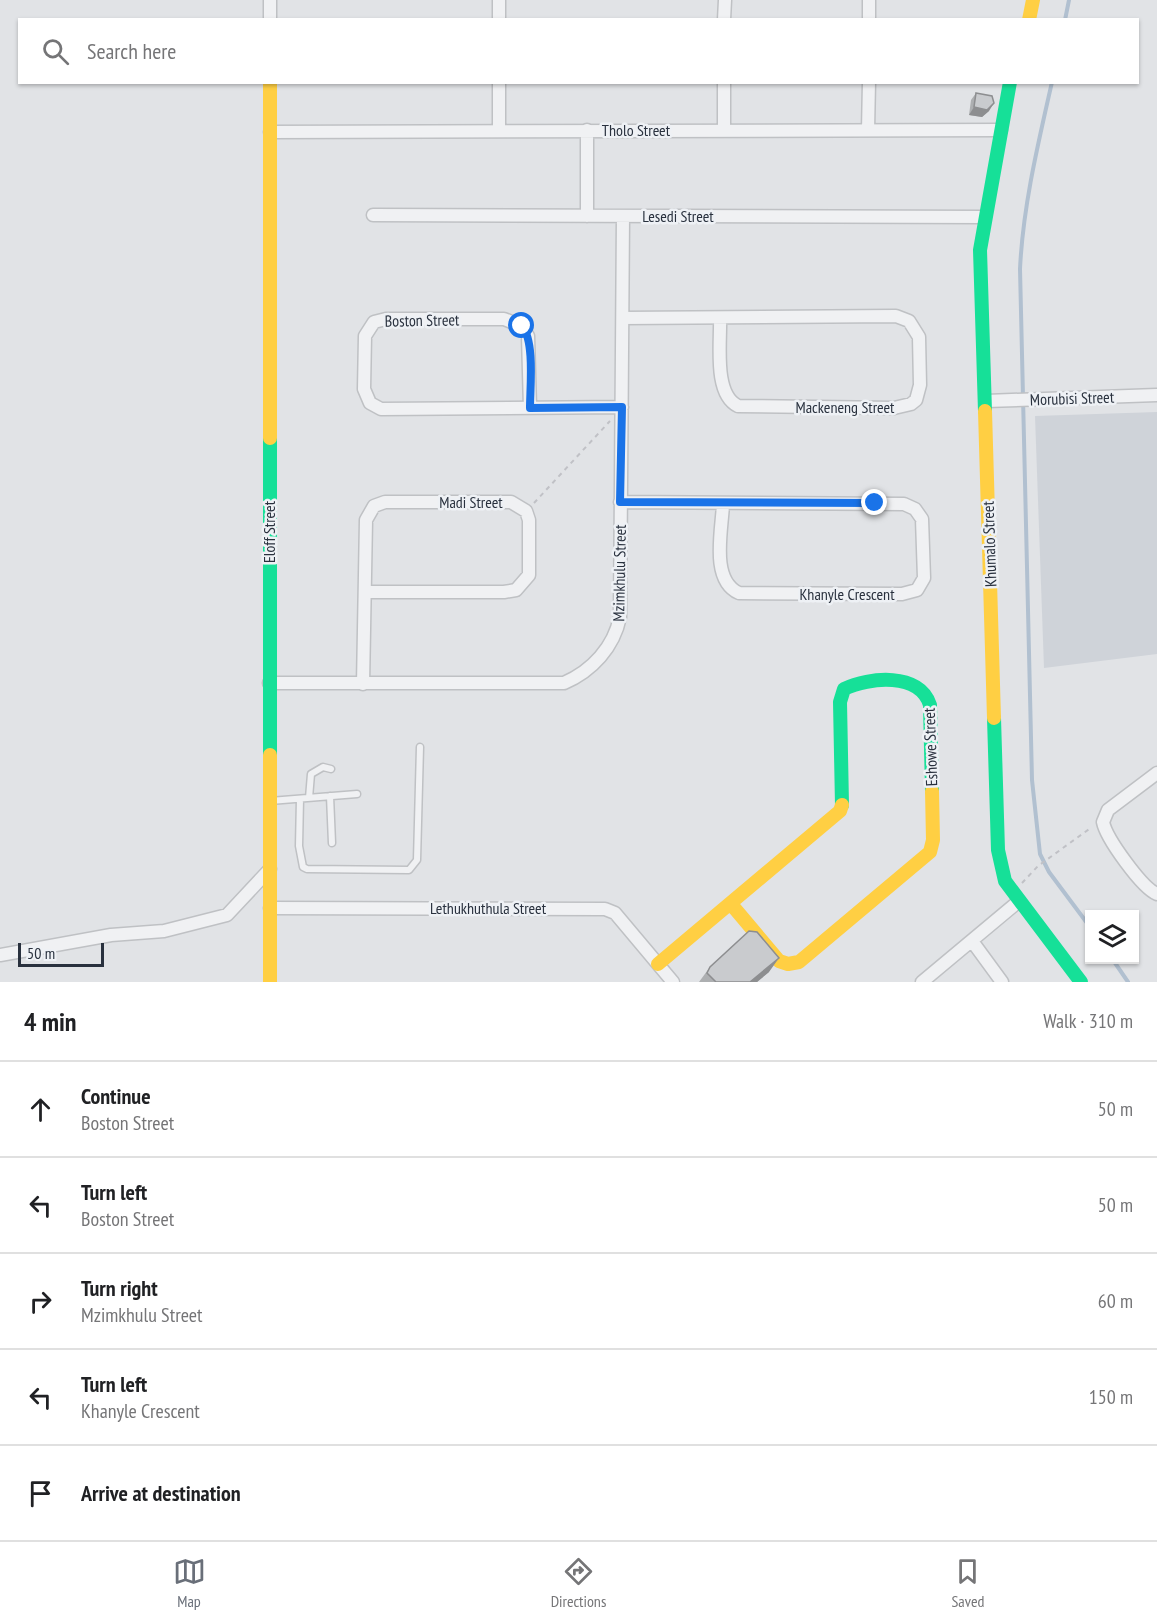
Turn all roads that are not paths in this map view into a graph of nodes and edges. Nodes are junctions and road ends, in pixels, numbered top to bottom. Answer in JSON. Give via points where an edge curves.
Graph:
{"nodes":[{"id":1,"x":270,"y":0,"type":"edge"},
{"id":2,"x":499,"y":0,"type":"edge"},
{"id":3,"x":725,"y":0,"type":"edge"},
{"id":4,"x":869,"y":0,"type":"edge"},
{"id":5,"x":1023,"y":0,"type":"edge"},
{"id":6,"x":1033,"y":0,"type":"edge"},
{"id":7,"x":270,"y":18,"type":"edge"},
{"id":8,"x":499,"y":18,"type":"edge"},
{"id":9,"x":724,"y":18,"type":"edge"},
{"id":10,"x":869,"y":18,"type":"edge"},
{"id":11,"x":1019,"y":18,"type":"edge"},
{"id":12,"x":1029,"y":18,"type":"edge"},
{"id":13,"x":270,"y":84,"type":"edge"},
{"id":14,"x":499,"y":84,"type":"edge"},
{"id":15,"x":724,"y":84,"type":"edge"},
{"id":16,"x":869,"y":84,"type":"edge"},
{"id":17,"x":1010,"y":84,"type":"edge"},
{"id":18,"x":499,"y":130,"type":"junction"},
{"id":19,"x":587,"y":130,"type":"junction"},
{"id":20,"x":868,"y":130,"type":"junction"},
{"id":21,"x":1002,"y":130,"type":"junction"},
{"id":22,"x":724,"y":131,"type":"junction"},
{"id":23,"x":270,"y":132,"type":"junction"},
{"id":24,"x":373,"y":215,"type":"dead end"},
{"id":25,"x":587,"y":216,"type":"junction"},
{"id":26,"x":623,"y":216,"type":"junction"},
{"id":27,"x":984,"y":217,"type":"junction"},
{"id":28,"x":623,"y":318,"type":"junction"},
{"id":29,"x":720,"y":318,"type":"junction"},
{"id":30,"x":1157,"y":395,"type":"edge"},
{"id":31,"x":986,"y":401,"type":"junction"},
{"id":32,"x":622,"y":407,"type":"junction"},
{"id":33,"x":530,"y":408,"type":"junction"},
{"id":34,"x":620,"y":502,"type":"junction"},
{"id":35,"x":723,"y":504,"type":"junction"},
{"id":36,"x":365,"y":592,"type":"junction"},
{"id":37,"x":269,"y":683,"type":"junction"},
{"id":38,"x":363,"y":684,"type":"junction"},
{"id":39,"x":420,"y":747,"type":"dead end"},
{"id":40,"x":331,"y":769,"type":"dead end"},
{"id":41,"x":1157,"y":773,"type":"edge"},
{"id":42,"x":357,"y":794,"type":"dead end"},
{"id":43,"x":330,"y":796,"type":"junction"},
{"id":44,"x":309,"y":798,"type":"junction"},
{"id":45,"x":300,"y":799,"type":"junction"},
{"id":46,"x":270,"y":801,"type":"junction"},
{"id":47,"x":332,"y":843,"type":"dead end"},
{"id":48,"x":270,"y":869,"type":"junction"},
{"id":49,"x":1156,"y":894,"type":"edge"},
{"id":50,"x":1016,"y":896,"type":"junction"},
{"id":51,"x":731,"y":904,"type":"junction"},
{"id":52,"x":270,"y":908,"type":"junction"},
{"id":53,"x":972,"y":941,"type":"junction"},
{"id":54,"x":0,"y":955,"type":"edge"},
{"id":55,"x":658,"y":964,"type":"junction"},
{"id":56,"x":270,"y":982,"type":"edge"},
{"id":57,"x":673,"y":982,"type":"edge"},
{"id":58,"x":922,"y":982,"type":"edge"},
{"id":59,"x":1002,"y":982,"type":"edge"},
{"id":60,"x":1081,"y":982,"type":"edge"}],
"edges":[{"from":1,"to":7,"type":"street"},
{"from":2,"to":8,"type":"street"},
{"from":3,"to":9,"type":"street"},
{"from":4,"to":10,"type":"street"},
{"from":5,"to":11,"type":"street"},
{"from":6,"to":12,"type":"street"},
{"from":13,"to":23,"type":"street","name":"Eloff Street"},
{"from":14,"to":18,"type":"street"},
{"from":15,"to":22,"type":"street"},
{"from":16,"to":20,"type":"street"},
{"from":17,"to":21,"type":"street","name":"Khumalo Street"},
{"from":18,"to":19,"type":"street","name":"Tholo Street"},
{"from":18,"to":23,"type":"street","name":"Tholo Street"},
{"from":19,"to":22,"type":"street","name":"Tholo Street"},
{"from":19,"to":25,"type":"street"},
{"from":20,"to":21,"type":"street","name":"Tholo Street"},
{"from":20,"to":22,"type":"street","name":"Tholo Street"},
{"from":21,"to":27,"type":"street","name":"Khumalo Street"},
{"from":23,"to":37,"type":"street","name":"Eloff Street"},
{"from":24,"to":25,"type":"street","name":"Lesedi Street"},
{"from":25,"to":26,"type":"street","name":"Lesedi Street"},
{"from":26,"to":27,"type":"street","name":"Lesedi Street"},
{"from":26,"to":28,"type":"street","name":"Mzimkhulu Street"},
{"from":27,"to":31,"type":"street","name":"Khumalo Street","via":[[980,250]]},
{"from":28,"to":29,"type":"street","name":"Mackeneng Street"},
{"from":28,"to":32,"type":"street","name":"Mzimkhulu Street"},
{"from":29,"to":29,"type":"street","name":"Mackeneng Street","via":[[904,318],[919,337],[919,393],[911,404],[894,408],[738,406],[725,396],[722,386]]},
{"from":30,"to":31,"type":"street","name":"Morubisi Street"},
{"from":31,"to":50,"type":"street","name":"Khumalo Street","via":[[998,850],[999,866]]},
{"from":32,"to":33,"type":"street","name":"Boston Street"},
{"from":32,"to":34,"type":"street","name":"Mzimkhulu Street"},
{"from":33,"to":33,"type":"street","name":"Boston Street","via":[[375,407],[364,389],[366,332],[374,322],[386,319],[516,321],[528,336]]},
{"from":34,"to":35,"type":"street","name":"Khanyle Crescent"},
{"from":34,"to":38,"type":"street","name":"Mzimkhulu Street","via":[[618,627],[606,649],[579,675],[564,683],[546,685]]},
{"from":35,"to":35,"type":"street","name":"Khanyle Crescent","via":[[910,506],[922,519],[924,578],[917,590],[902,594],[739,593],[722,577]]},
{"from":36,"to":36,"type":"street","name":"Madi Street","via":[[366,520],[374,506],[385,502],[511,502],[526,511],[529,575],[516,590]]},
{"from":36,"to":38,"type":"street","name":"Madi Street"},
{"from":37,"to":38,"type":"street","name":"Mzimkhulu Street"},
{"from":37,"to":46,"type":"street","name":"Eloff Street"},
{"from":39,"to":45,"type":"lane","via":[[417,860],[410,870],[303,867]]},
{"from":40,"to":44,"type":"lane","via":[[323,767],[311,774]]},
{"from":41,"to":49,"type":"street","via":[[1104,816],[1108,834]]},
{"from":42,"to":43,"type":"lane"},
{"from":43,"to":44,"type":"lane"},
{"from":43,"to":47,"type":"lane"},
{"from":44,"to":45,"type":"lane"},
{"from":45,"to":46,"type":"lane"},
{"from":46,"to":48,"type":"street","name":"Eloff Street"},
{"from":48,"to":52,"type":"street","name":"Eloff Street"},
{"from":48,"to":54,"type":"street","via":[[227,915],[164,931],[111,935]]},
{"from":50,"to":53,"type":"street"},
{"from":50,"to":60,"type":"street","name":"Khumalo Street"},
{"from":51,"to":51,"type":"street","name":"Eshowe Street","via":[[840,811],[840,702],[844,689],[857,682],[908,682],[919,686],[930,705],[930,852],[795,964],[785,964],[775,957]]},
{"from":51,"to":55,"type":"street","name":"Eshowe Street"},
{"from":52,"to":55,"type":"street","name":"Lethukhuthula Street","via":[[605,909],[615,913]]},
{"from":52,"to":56,"type":"street","name":"Eloff Street"},
{"from":53,"to":58,"type":"street"},
{"from":53,"to":59,"type":"street"},
{"from":55,"to":57,"type":"street","name":"Lethukhuthula Street"}]}
